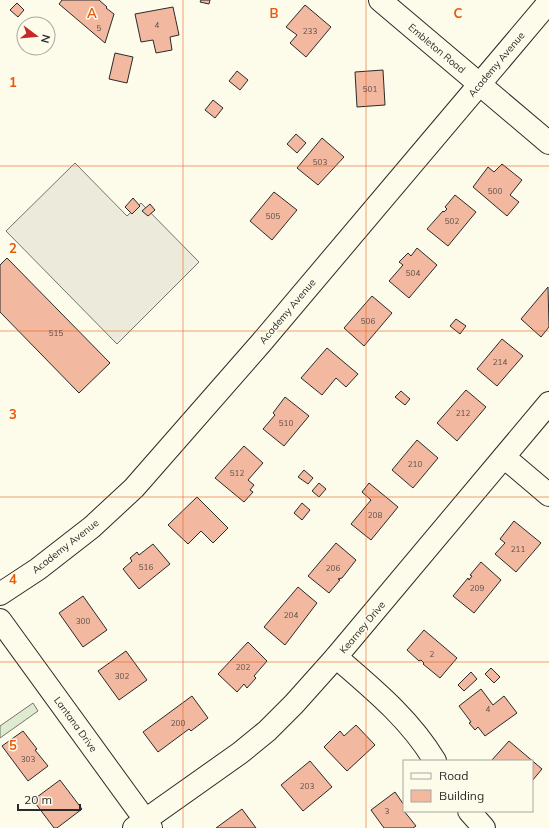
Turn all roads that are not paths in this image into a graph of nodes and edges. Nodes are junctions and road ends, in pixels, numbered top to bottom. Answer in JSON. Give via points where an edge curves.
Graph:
{"nodes":[{"id":1,"x":380,"y":0,"type":"edge"},
{"id":2,"x":549,"y":2,"type":"edge"},
{"id":3,"x":479,"y":84,"type":"junction"},
{"id":4,"x":549,"y":143,"type":"edge"},
{"id":5,"x":549,"y":403,"type":"edge"},
{"id":6,"x":504,"y":457,"type":"junction"},
{"id":7,"x":549,"y":495,"type":"edge"},
{"id":8,"x":0,"y":594,"type":"edge"},
{"id":9,"x":0,"y":620,"type":"edge"},
{"id":10,"x":336,"y":657,"type":"junction"},
{"id":11,"x":434,"y":760,"type":"edge"},
{"id":12,"x":470,"y":812,"type":"edge"},
{"id":13,"x":144,"y":825,"type":"edge"},
{"id":14,"x":484,"y":828,"type":"edge"}],
"edges":[{"from":1,"to":3,"type":"street","name":"Embleton Road"},
{"from":2,"to":3,"type":"street","name":"Academy Avenue"},
{"from":3,"to":4,"type":"street","name":"Embleton Road"},
{"from":3,"to":8,"type":"street","name":"Academy Avenue","via":[[261,343],[134,488],[92,527],[38,569]]},
{"from":5,"to":6,"type":"street","name":"Kearney Drive"},
{"from":6,"to":7,"type":"street"},
{"from":6,"to":10,"type":"street","name":"Kearney Drive"},
{"from":9,"to":13,"type":"street","name":"Lantana Drive"},
{"from":10,"to":11,"type":"street","via":[[392,705]]},
{"from":10,"to":13,"type":"street","name":"Kearney Drive","via":[[267,731]]},
{"from":12,"to":14,"type":"street"}]}
